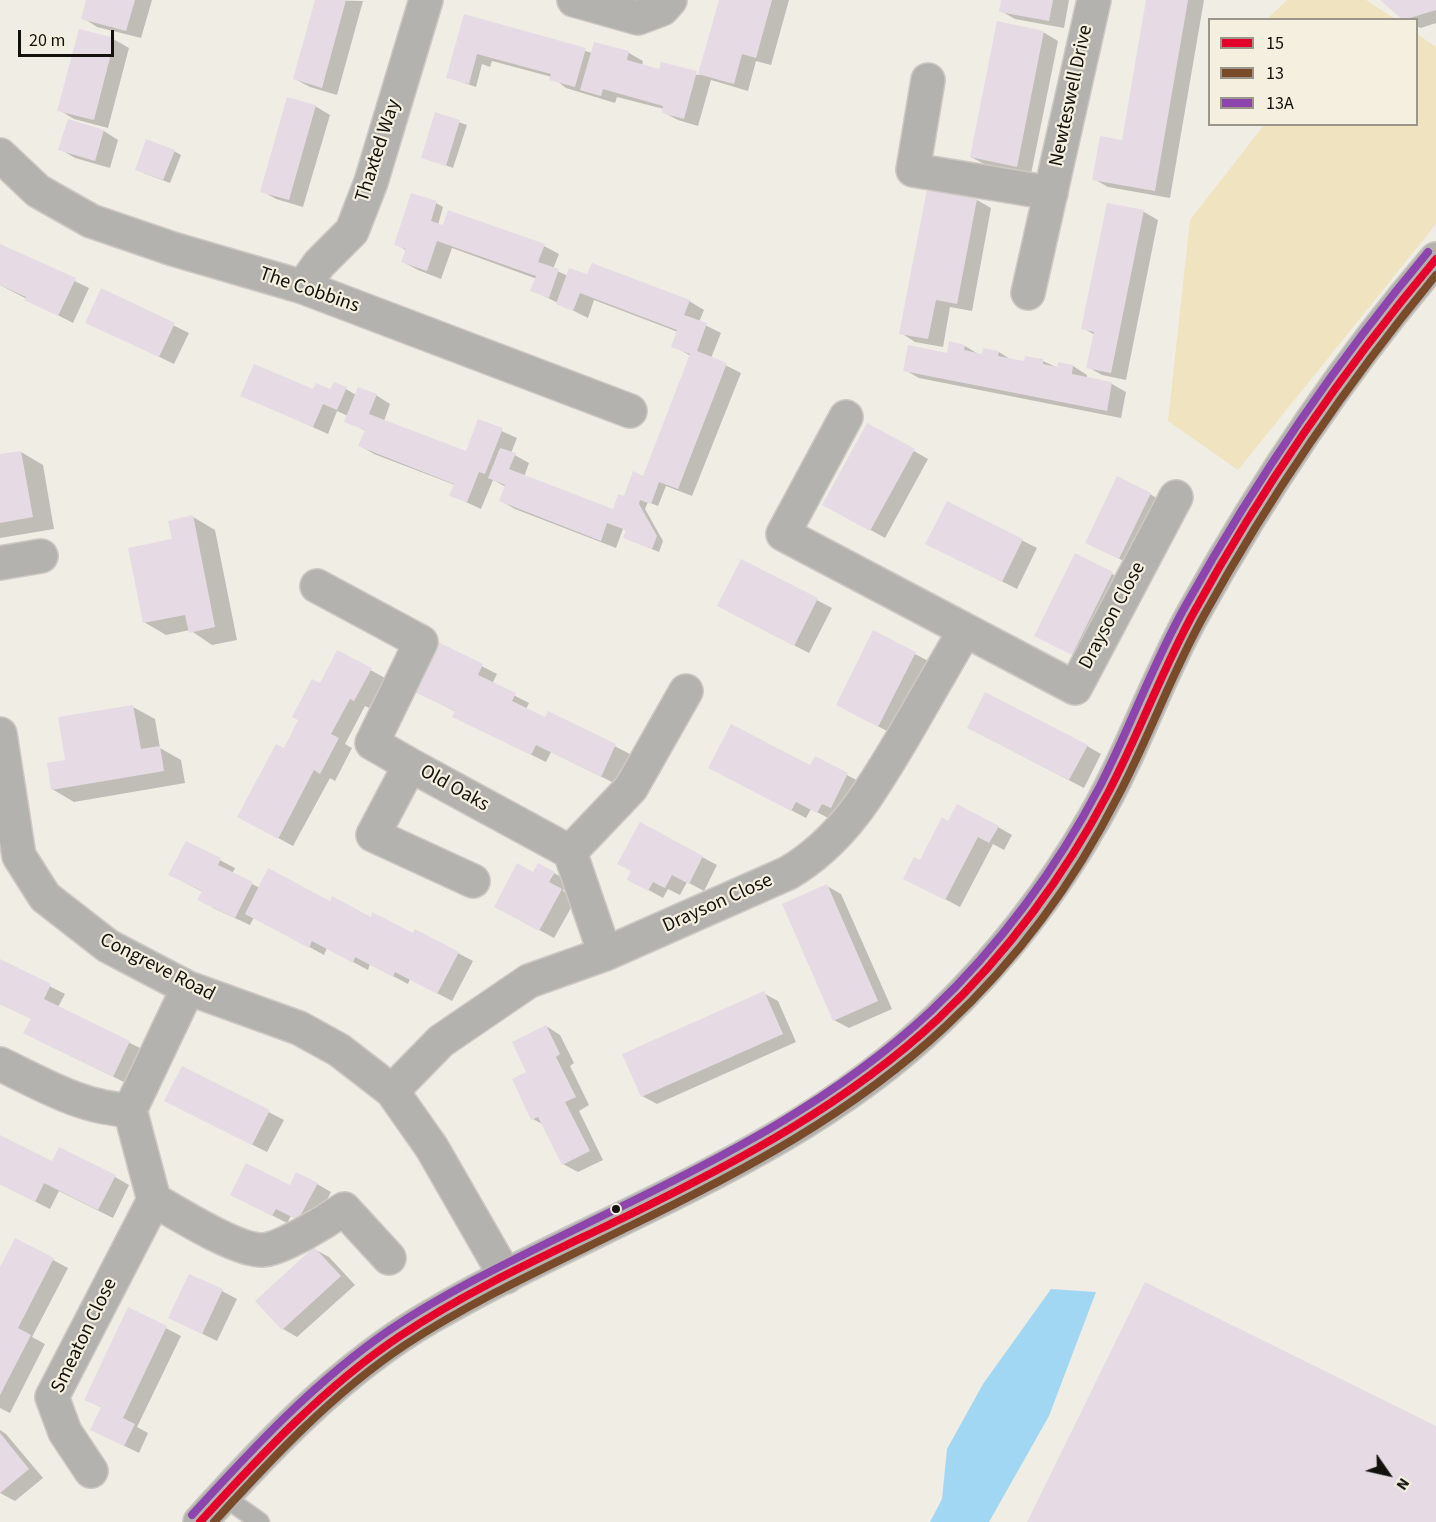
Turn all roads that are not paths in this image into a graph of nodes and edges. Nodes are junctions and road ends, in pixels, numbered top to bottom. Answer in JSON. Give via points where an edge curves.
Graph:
{"nodes":[{"id":1,"x":426,"y":0,"type":"edge"},
{"id":2,"x":574,"y":0,"type":"edge"},
{"id":3,"x":670,"y":0,"type":"edge"},
{"id":4,"x":1094,"y":0,"type":"edge"},
{"id":5,"x":928,"y":80,"type":"dead end"},
{"id":6,"x":0,"y":155,"type":"edge"},
{"id":7,"x":1051,"y":193,"type":"junction"},
{"id":8,"x":1436,"y":259,"type":"edge"},
{"id":9,"x":303,"y":287,"type":"junction"},
{"id":10,"x":1028,"y":293,"type":"dead end"},
{"id":11,"x":630,"y":411,"type":"dead end"},
{"id":12,"x":846,"y":417,"type":"dead end"},
{"id":13,"x":1176,"y":497,"type":"dead end"},
{"id":14,"x":41,"y":556,"type":"dead end"},
{"id":15,"x":0,"y":563,"type":"edge"},
{"id":16,"x":317,"y":586,"type":"dead end"},
{"id":17,"x":965,"y":630,"type":"junction"},
{"id":18,"x":686,"y":691,"type":"dead end"},
{"id":19,"x":0,"y":734,"type":"edge"},
{"id":20,"x":410,"y":765,"type":"junction"},
{"id":21,"x":570,"y":852,"type":"junction"},
{"id":22,"x":473,"y":881,"type":"dead end"},
{"id":23,"x":605,"y":954,"type":"junction"},
{"id":24,"x":188,"y":988,"type":"junction"},
{"id":25,"x":0,"y":1064,"type":"edge"},
{"id":26,"x":392,"y":1091,"type":"junction"},
{"id":27,"x":130,"y":1110,"type":"junction"},
{"id":28,"x":154,"y":1200,"type":"junction"},
{"id":29,"x":389,"y":1258,"type":"dead end"},
{"id":30,"x":506,"y":1277,"type":"junction"},
{"id":31,"x":91,"y":1471,"type":"dead end"},
{"id":32,"x":223,"y":1496,"type":"junction"},
{"id":33,"x":200,"y":1522,"type":"edge"},
{"id":34,"x":260,"y":1522,"type":"edge"}],
"edges":[{"from":1,"to":9,"type":"street","name":"Thaxted Way","via":[[371,182],[352,231]]},
{"from":2,"to":3,"type":"street","via":[[638,18],[662,9]]},
{"from":4,"to":7,"type":"street","name":"Newteswell Drive"},
{"from":5,"to":7,"type":"street","name":"Newteswell Drive","via":[[913,170]]},
{"from":6,"to":9,"type":"street","name":"The Cobbins","via":[[39,191],[91,221]]},
{"from":7,"to":10,"type":"street","name":"Newteswell Drive"},
{"from":8,"to":30,"type":"street","via":[[1399,302],[1307,428],[1193,614],[1097,815],[1048,892],[998,955],[939,1018],[873,1077],[799,1127]]},
{"from":9,"to":11,"type":"street","name":"The Cobbins"},
{"from":12,"to":17,"type":"street","name":"Drayson Close","via":[[783,534]]},
{"from":13,"to":17,"type":"street","name":"Drayson Close","via":[[1075,688]]},
{"from":14,"to":15,"type":"street"},
{"from":16,"to":20,"type":"street","via":[[421,642],[372,743]]},
{"from":17,"to":23,"type":"street","name":"Drayson Close","via":[[866,800],[813,859]]},
{"from":18,"to":21,"type":"street","via":[[631,788]]},
{"from":19,"to":24,"type":"street","name":"Congreve Road","via":[[19,856],[45,897],[108,946]]},
{"from":20,"to":21,"type":"street","name":"Old Oaks"},
{"from":20,"to":22,"type":"street","name":"Old Oaks","via":[[373,835]]},
{"from":21,"to":23,"type":"street"},
{"from":23,"to":26,"type":"street","name":"Drayson Close","via":[[529,981],[441,1041]]},
{"from":24,"to":26,"type":"street","name":"Congreve Road","via":[[299,1028],[339,1050]]},
{"from":24,"to":27,"type":"street"},
{"from":25,"to":27,"type":"street","via":[[86,1104]]},
{"from":26,"to":30,"type":"street","name":"Congreve Road","via":[[432,1148]]},
{"from":27,"to":28,"type":"street"},
{"from":28,"to":29,"type":"street","via":[[243,1247],[264,1250],[316,1227],[344,1209]]},
{"from":28,"to":31,"type":"street","name":"Smeaton Close","via":[[52,1397],[65,1432]]},
{"from":30,"to":32,"type":"street","via":[[427,1319],[360,1367],[293,1425]]},
{"from":32,"to":33,"type":"street"},
{"from":32,"to":34,"type":"lane"}]}
